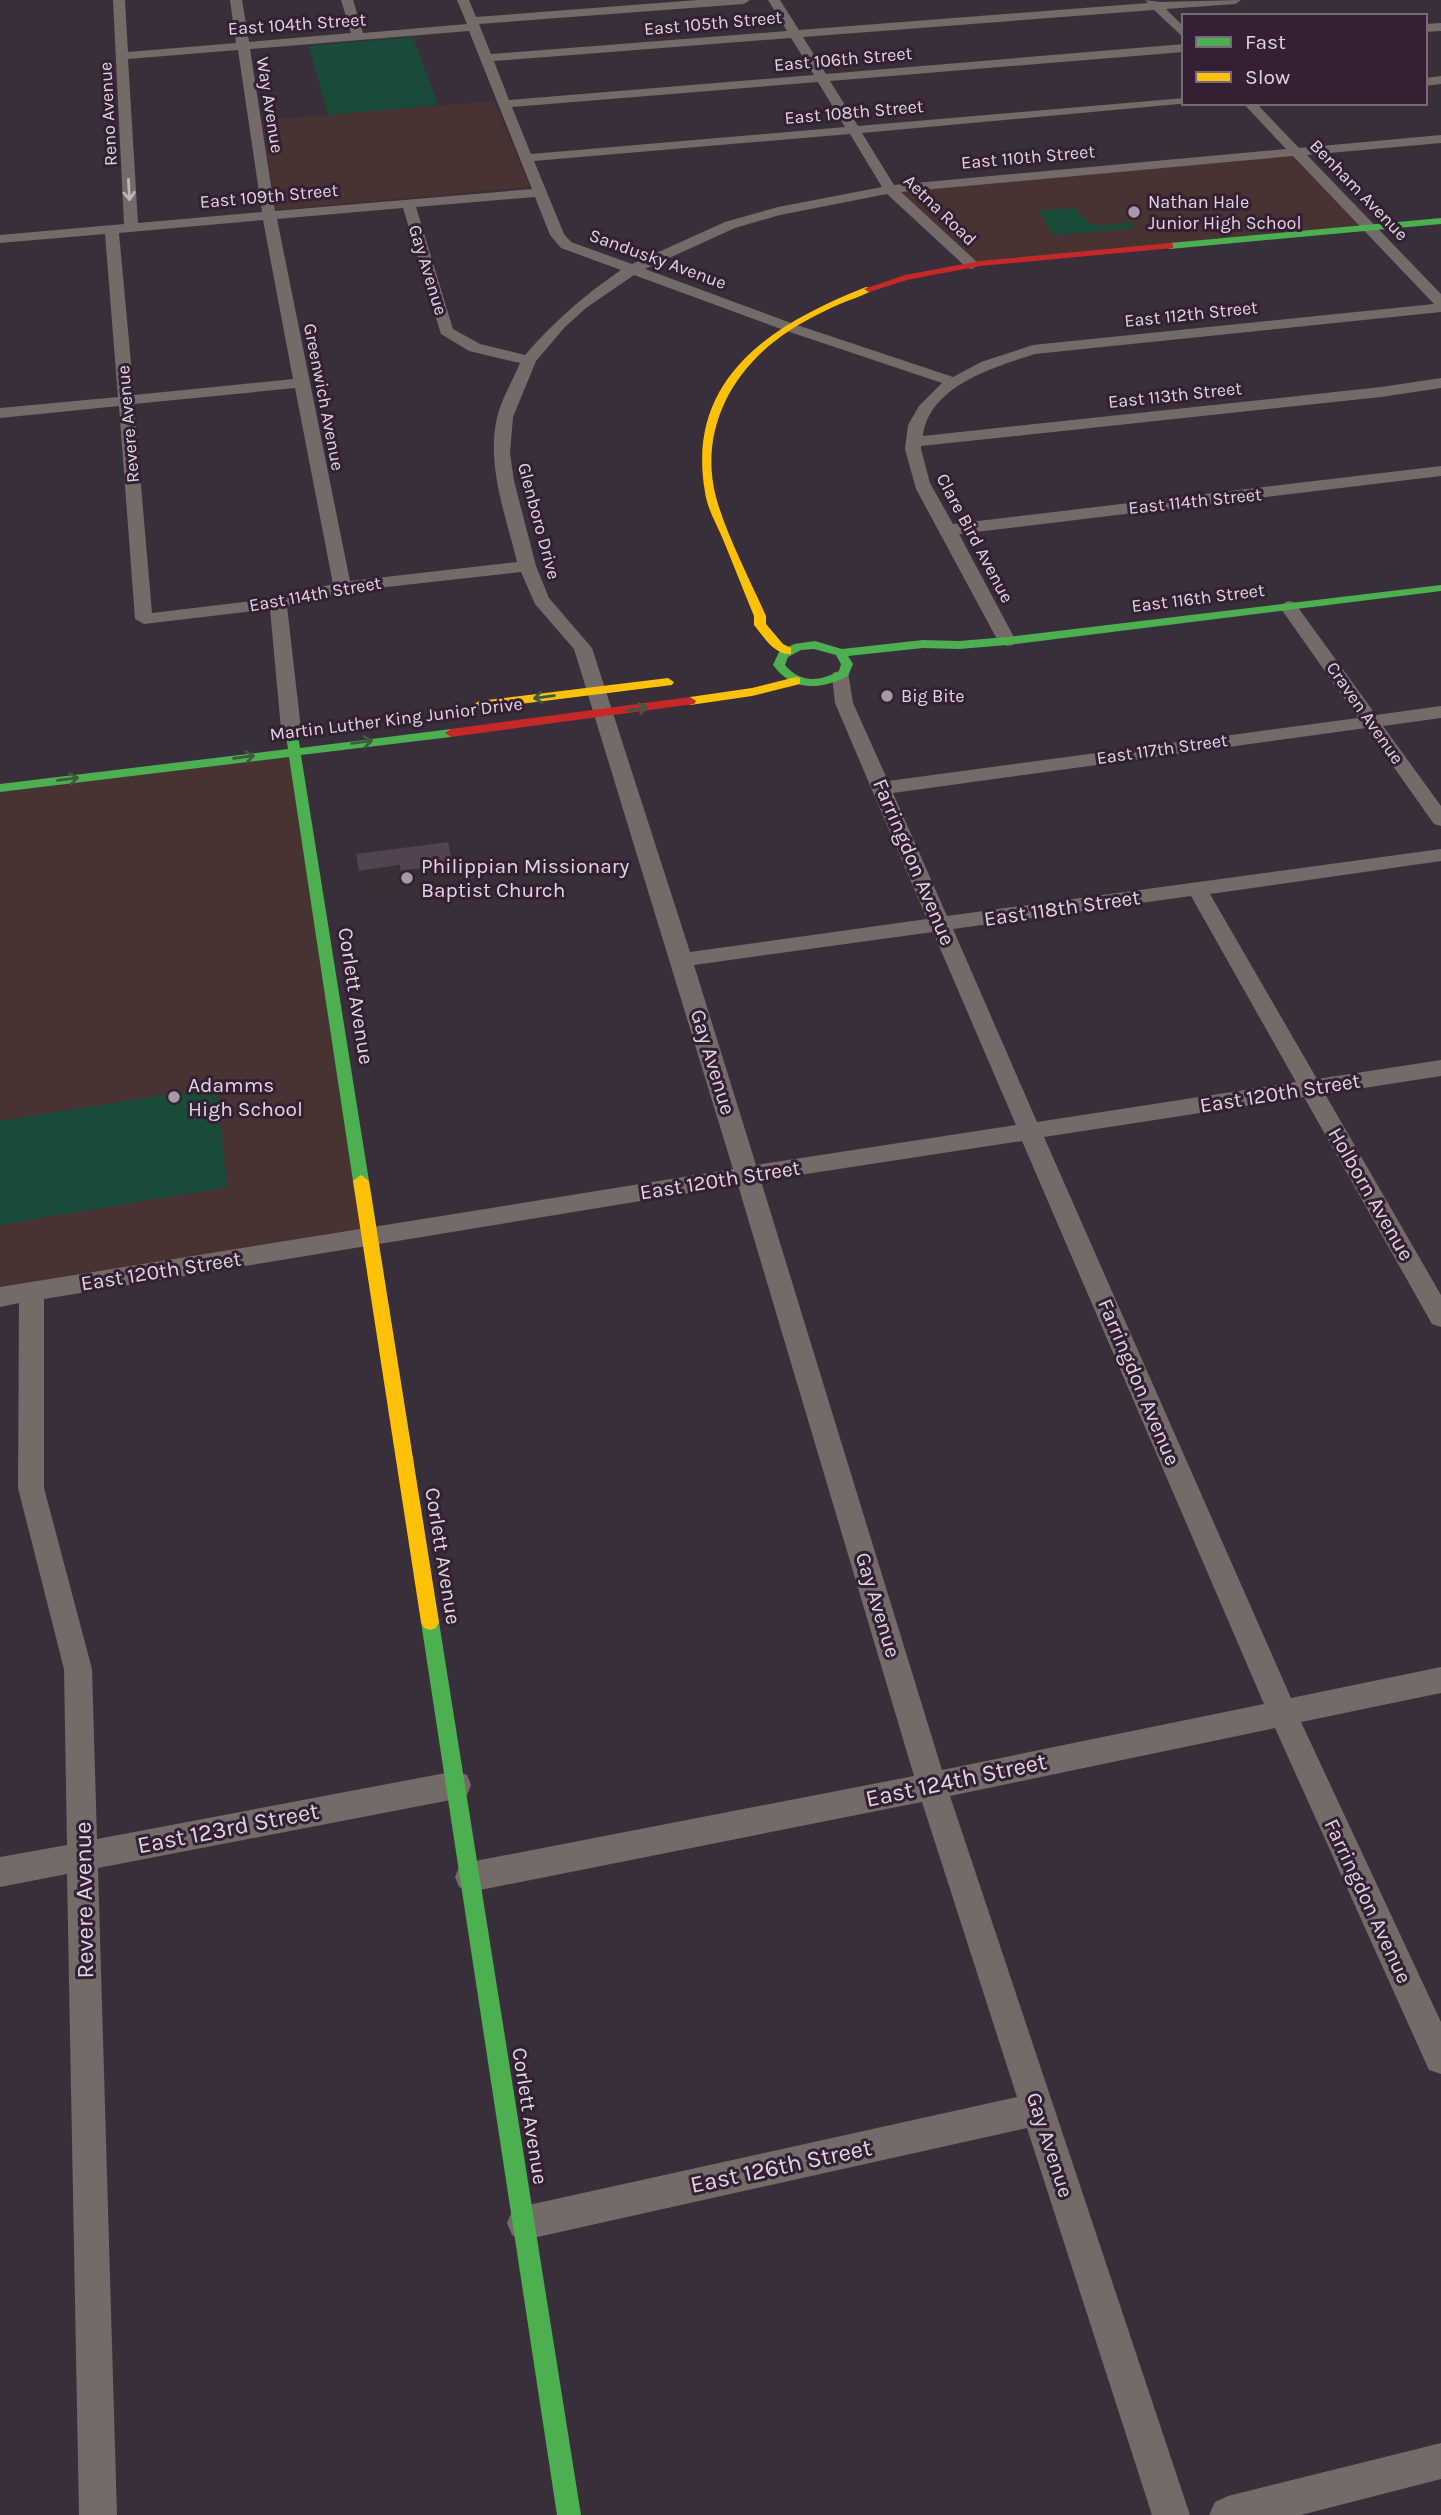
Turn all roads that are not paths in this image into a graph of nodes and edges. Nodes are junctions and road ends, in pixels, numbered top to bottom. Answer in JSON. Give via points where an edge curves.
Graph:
{"nodes":[{"id":1,"x":119,"y":0,"type":"edge"},
{"id":2,"x":236,"y":0,"type":"edge"},
{"id":3,"x":347,"y":0,"type":"edge"},
{"id":4,"x":463,"y":0,"type":"edge"},
{"id":5,"x":744,"y":0,"type":"edge"},
{"id":6,"x":774,"y":0,"type":"edge"},
{"id":7,"x":1235,"y":0,"type":"edge"},
{"id":8,"x":1154,"y":3,"type":"edge"},
{"id":9,"x":473,"y":24,"type":"junction"},
{"id":10,"x":1182,"y":32,"type":"edge"},
{"id":11,"x":795,"y":34,"type":"junction"},
{"id":12,"x":358,"y":37,"type":"junction"},
{"id":13,"x":243,"y":46,"type":"junction"},
{"id":14,"x":1182,"y":48,"type":"edge"},
{"id":15,"x":122,"y":56,"type":"junction"},
{"id":16,"x":487,"y":58,"type":"junction"},
{"id":17,"x":823,"y":78,"type":"junction"},
{"id":18,"x":1182,"y":102,"type":"edge"},
{"id":19,"x":505,"y":104,"type":"junction"},
{"id":20,"x":1251,"y":105,"type":"edge"},
{"id":21,"x":856,"y":130,"type":"junction"},
{"id":22,"x":1441,"y":139,"type":"edge"},
{"id":23,"x":1296,"y":152,"type":"junction"},
{"id":24,"x":528,"y":158,"type":"junction"},
{"id":25,"x":890,"y":189,"type":"junction"},
{"id":26,"x":541,"y":192,"type":"junction"},
{"id":27,"x":408,"y":204,"type":"junction"},
{"id":28,"x":269,"y":215,"type":"junction"},
{"id":29,"x":1441,"y":221,"type":"edge"},
{"id":30,"x":131,"y":227,"type":"junction"},
{"id":31,"x":1367,"y":227,"type":"junction"},
{"id":32,"x":112,"y":229,"type":"junction"},
{"id":33,"x":0,"y":239,"type":"edge"},
{"id":34,"x":972,"y":265,"type":"junction"},
{"id":35,"x":631,"y":270,"type":"junction"},
{"id":36,"x":1441,"y":303,"type":"edge"},
{"id":37,"x":1441,"y":308,"type":"edge"},
{"id":38,"x":786,"y":326,"type":"junction"},
{"id":39,"x":529,"y":360,"type":"junction"},
{"id":40,"x":950,"y":381,"type":"junction"},
{"id":41,"x":302,"y":383,"type":"junction"},
{"id":42,"x":1441,"y":383,"type":"edge"},
{"id":43,"x":127,"y":401,"type":"junction"},
{"id":44,"x":0,"y":413,"type":"edge"},
{"id":45,"x":912,"y":442,"type":"junction"},
{"id":46,"x":1441,"y":471,"type":"edge"},
{"id":47,"x":948,"y":530,"type":"junction"},
{"id":48,"x":527,"y":566,"type":"junction"},
{"id":49,"x":342,"y":587,"type":"junction"},
{"id":50,"x":1441,"y":588,"type":"edge"},
{"id":51,"x":278,"y":603,"type":"junction"},
{"id":52,"x":1289,"y":606,"type":"junction"},
{"id":53,"x":760,"y":616,"type":"junction"},
{"id":54,"x":144,"y":619,"type":"joint"},
{"id":55,"x":1007,"y":641,"type":"junction"},
{"id":56,"x":804,"y":645,"type":"junction"},
{"id":57,"x":959,"y":645,"type":"junction"},
{"id":58,"x":841,"y":653,"type":"junction"},
{"id":59,"x":784,"y":656,"type":"junction"},
{"id":60,"x":764,"y":667,"type":"dead end"},
{"id":61,"x":844,"y":673,"type":"junction"},
{"id":62,"x":690,"y":680,"type":"dead end"},
{"id":63,"x":796,"y":681,"type":"junction"},
{"id":64,"x":820,"y":683,"type":"junction"},
{"id":65,"x":600,"y":702,"type":"junction"},
{"id":66,"x":844,"y":703,"type":"junction"},
{"id":67,"x":461,"y":708,"type":"dead end"},
{"id":68,"x":1441,"y":712,"type":"edge"},
{"id":69,"x":1370,"y":721,"type":"junction"},
{"id":70,"x":298,"y":728,"type":"junction"},
{"id":71,"x":270,"y":732,"type":"dead end"},
{"id":72,"x":295,"y":750,"type":"junction"},
{"id":73,"x":0,"y":788,"type":"edge"},
{"id":74,"x":882,"y":788,"type":"junction"},
{"id":75,"x":1441,"y":820,"type":"edge"},
{"id":76,"x":1441,"y":855,"type":"edge"},
{"id":77,"x":1196,"y":889,"type":"junction"},
{"id":78,"x":942,"y":926,"type":"junction"},
{"id":79,"x":682,"y":960,"type":"junction"},
{"id":80,"x":1441,"y":1068,"type":"edge"},
{"id":81,"x":1311,"y":1088,"type":"junction"},
{"id":82,"x":1031,"y":1131,"type":"junction"},
{"id":83,"x":747,"y":1175,"type":"junction"},
{"id":84,"x":370,"y":1238,"type":"junction"},
{"id":85,"x":32,"y":1292,"type":"junction"},
{"id":86,"x":0,"y":1297,"type":"edge"},
{"id":87,"x":1441,"y":1317,"type":"edge"},
{"id":88,"x":1441,"y":1680,"type":"edge"},
{"id":89,"x":1282,"y":1713,"type":"junction"},
{"id":90,"x":456,"y":1785,"type":"junction"},
{"id":91,"x":932,"y":1786,"type":"junction"},
{"id":92,"x":83,"y":1856,"type":"junction"},
{"id":93,"x":0,"y":1872,"type":"edge"},
{"id":94,"x":470,"y":1877,"type":"junction"},
{"id":95,"x":1441,"y":2058,"type":"edge"},
{"id":96,"x":1038,"y":2109,"type":"junction"},
{"id":97,"x":524,"y":2223,"type":"junction"},
{"id":98,"x":1441,"y":2461,"type":"edge"},
{"id":99,"x":99,"y":2515,"type":"edge"},
{"id":100,"x":569,"y":2515,"type":"edge"},
{"id":101,"x":1171,"y":2515,"type":"edge"},
{"id":102,"x":1228,"y":2515,"type":"edge"}],
"edges":[{"from":1,"to":15,"type":"street","name":"Reno Avenue"},
{"from":2,"to":13,"type":"street","name":"Way Avenue"},
{"from":3,"to":12,"type":"street"},
{"from":4,"to":9,"type":"street","name":"Sandusky Avenue"},
{"from":5,"to":9,"type":"street","name":"East 104th Street"},
{"from":6,"to":11,"type":"street","name":"Aetna Road"},
{"from":7,"to":8,"type":"street","name":"East 105th Street"},
{"from":8,"to":10,"type":"street"},
{"from":8,"to":11,"type":"street","name":"East 105th Street"},
{"from":9,"to":12,"type":"street","name":"East 104th Street"},
{"from":9,"to":16,"type":"street","name":"Sandusky Avenue"},
{"from":11,"to":16,"type":"street","name":"East 105th Street"},
{"from":11,"to":17,"type":"street","name":"Aetna Road"},
{"from":12,"to":13,"type":"street","name":"East 104th Street"},
{"from":13,"to":15,"type":"street","name":"East 104th Street"},
{"from":13,"to":28,"type":"street","name":"Way Avenue"},
{"from":14,"to":17,"type":"street","name":"East 106th Street"},
{"from":15,"to":30,"type":"street","name":"Reno Avenue","one_way":true},
{"from":16,"to":19,"type":"street","name":"Sandusky Avenue"},
{"from":17,"to":19,"type":"street","name":"East 106th Street"},
{"from":17,"to":21,"type":"street","name":"Aetna Road"},
{"from":18,"to":21,"type":"street","name":"East 108th Street"},
{"from":19,"to":24,"type":"street","name":"Sandusky Avenue"},
{"from":20,"to":23,"type":"street","name":"Benham Avenue"},
{"from":21,"to":24,"type":"street","name":"East 108th Street"},
{"from":21,"to":25,"type":"street","name":"Aetna Road"},
{"from":22,"to":23,"type":"street","name":"East 110th Street"},
{"from":23,"to":25,"type":"street","name":"East 110th Street"},
{"from":23,"to":31,"type":"street","name":"Benham Avenue"},
{"from":24,"to":26,"type":"street","name":"Sandusky Avenue"},
{"from":25,"to":34,"type":"street","name":"Aetna Road"},
{"from":25,"to":35,"type":"street","name":"East 110th Street","via":[[730,225]]},
{"from":26,"to":27,"type":"street","name":"East 109th Street"},
{"from":26,"to":35,"type":"street","name":"Sandusky Avenue","via":[[557,235],[566,245]]},
{"from":27,"to":28,"type":"street","name":"East 109th Street"},
{"from":27,"to":39,"type":"street","name":"Gay Avenue","via":[[446,331],[460,343]]},
{"from":28,"to":30,"type":"street","name":"East 109th Street"},
{"from":28,"to":41,"type":"street","name":"Greenwich Avenue"},
{"from":29,"to":31,"type":"street"},
{"from":30,"to":32,"type":"street","name":"East 109th Street"},
{"from":31,"to":34,"type":"street"},
{"from":31,"to":36,"type":"street","name":"Benham Avenue"},
{"from":32,"to":33,"type":"street","name":"East 109th Street"},
{"from":32,"to":43,"type":"street","name":"Revere Avenue"},
{"from":34,"to":38,"type":"street","via":[[893,281]]},
{"from":35,"to":38,"type":"street","name":"Sandusky Avenue"},
{"from":35,"to":39,"type":"street","name":"Glenboro Drive","via":[[581,305]]},
{"from":37,"to":40,"type":"street","name":"East 112th Street","via":[[1033,350]]},
{"from":38,"to":40,"type":"street","name":"Sandusky Avenue"},
{"from":38,"to":53,"type":"street","via":[[737,371],[716,401],[704,451],[710,495]]},
{"from":39,"to":48,"type":"street","name":"Glenboro Drive","via":[[505,417],[502,453]]},
{"from":40,"to":45,"type":"street","via":[[916,422]]},
{"from":41,"to":43,"type":"street"},
{"from":41,"to":49,"type":"street","name":"Greenwich Avenue"},
{"from":42,"to":45,"type":"street","name":"East 113th Street"},
{"from":43,"to":44,"type":"street"},
{"from":43,"to":54,"type":"street","name":"Revere Avenue"},
{"from":45,"to":47,"type":"street","name":"Clare Bird Avenue","via":[[918,476]]},
{"from":46,"to":47,"type":"street","name":"East 114th Street"},
{"from":47,"to":55,"type":"street","name":"Clare Bird Avenue"},
{"from":48,"to":49,"type":"street","name":"East 114th Street"},
{"from":48,"to":65,"type":"street","name":"Glenboro Drive","via":[[541,600],[583,648]]},
{"from":49,"to":51,"type":"street","name":"East 114th Street"},
{"from":50,"to":52,"type":"street","name":"East 116th Street"},
{"from":51,"to":54,"type":"street","name":"East 114th Street"},
{"from":51,"to":70,"type":"street","name":"Corlett Avenue"},
{"from":52,"to":55,"type":"street","name":"East 116th Street"},
{"from":52,"to":69,"type":"street","name":"Craven Avenue"},
{"from":53,"to":56,"type":"street","via":[[773,620]]},
{"from":53,"to":59,"type":"street","via":[[760,625]]},
{"from":55,"to":57,"type":"street","name":"East 116th Street"},
{"from":56,"to":58,"type":"street","name":"East 116th Street"},
{"from":56,"to":59,"type":"street"},
{"from":57,"to":58,"type":"street","name":"East 116th Street"},
{"from":57,"to":61,"type":"street","name":"East 116th Street"},
{"from":58,"to":61,"type":"street"},
{"from":59,"to":60,"type":"street"},
{"from":59,"to":63,"type":"street","via":[[781,669]]},
{"from":61,"to":64,"type":"street","name":"East 116th Street"},
{"from":61,"to":66,"type":"street","name":"Farringdon Avenue"},
{"from":62,"to":65,"type":"street","name":"Martin Luther King Junior Drive"},
{"from":63,"to":64,"type":"street","name":"Martin Luther King Junior Drive"},
{"from":65,"to":63,"type":"street","name":"Martin Luther King Junior Drive","one_way":true,"via":[[752,692]]},
{"from":64,"to":66,"type":"street","name":"Farringdon Avenue"},
{"from":65,"to":67,"type":"street","name":"Martin Luther King Junior Drive","one_way":true},
{"from":72,"to":65,"type":"street","name":"Martin Luther King Junior Drive","one_way":true},
{"from":65,"to":79,"type":"street","name":"Gay Avenue"},
{"from":66,"to":74,"type":"street","name":"Farringdon Avenue"},
{"from":68,"to":69,"type":"street","name":"East 117th Street"},
{"from":69,"to":74,"type":"street","name":"East 117th Street"},
{"from":69,"to":75,"type":"street","name":"Craven Avenue"},
{"from":70,"to":71,"type":"street","name":"Martin Luther King Junior Drive"},
{"from":70,"to":72,"type":"street","name":"Corlett Avenue"},
{"from":73,"to":72,"type":"street","name":"Martin Luther King Junior Drive","one_way":true},
{"from":72,"to":84,"type":"street","name":"Corlett Avenue"},
{"from":74,"to":78,"type":"street","name":"Farringdon Avenue"},
{"from":76,"to":77,"type":"street","name":"East 118th Street"},
{"from":77,"to":78,"type":"street","name":"East 118th Street"},
{"from":77,"to":81,"type":"street","name":"Holborn Avenue"},
{"from":78,"to":79,"type":"street","name":"East 118th Street"},
{"from":78,"to":82,"type":"street","name":"Farringdon Avenue"},
{"from":79,"to":83,"type":"street","name":"Gay Avenue"},
{"from":80,"to":81,"type":"street","name":"East 120th Street"},
{"from":81,"to":82,"type":"street","name":"East 120th Street"},
{"from":81,"to":87,"type":"street","name":"Holborn Avenue"},
{"from":82,"to":83,"type":"street","name":"East 120th Street"},
{"from":82,"to":89,"type":"street","name":"Farringdon Avenue"},
{"from":83,"to":84,"type":"street","name":"East 120th Street"},
{"from":83,"to":91,"type":"street","name":"Gay Avenue"},
{"from":84,"to":85,"type":"street","name":"East 120th Street"},
{"from":84,"to":90,"type":"street","name":"Corlett Avenue"},
{"from":85,"to":86,"type":"street","name":"East 120th Street"},
{"from":85,"to":92,"type":"street","name":"Revere Avenue","via":[[31,1488],[78,1669]]},
{"from":88,"to":89,"type":"street","name":"East 124th Street"},
{"from":89,"to":91,"type":"street","name":"East 124th Street"},
{"from":89,"to":95,"type":"street","name":"Farringdon Avenue"},
{"from":90,"to":92,"type":"street","name":"East 123rd Street"},
{"from":90,"to":94,"type":"street","name":"Corlett Avenue"},
{"from":91,"to":94,"type":"street","name":"East 124th Street"},
{"from":91,"to":96,"type":"street","name":"Gay Avenue"},
{"from":92,"to":93,"type":"street","name":"East 123rd Street"},
{"from":92,"to":99,"type":"street","name":"Revere Avenue"},
{"from":94,"to":97,"type":"street","name":"Corlett Avenue"},
{"from":96,"to":97,"type":"street","name":"East 126th Street"},
{"from":96,"to":101,"type":"street","name":"Gay Avenue"},
{"from":97,"to":100,"type":"street","name":"Corlett Avenue"},
{"from":98,"to":102,"type":"street"}]}
